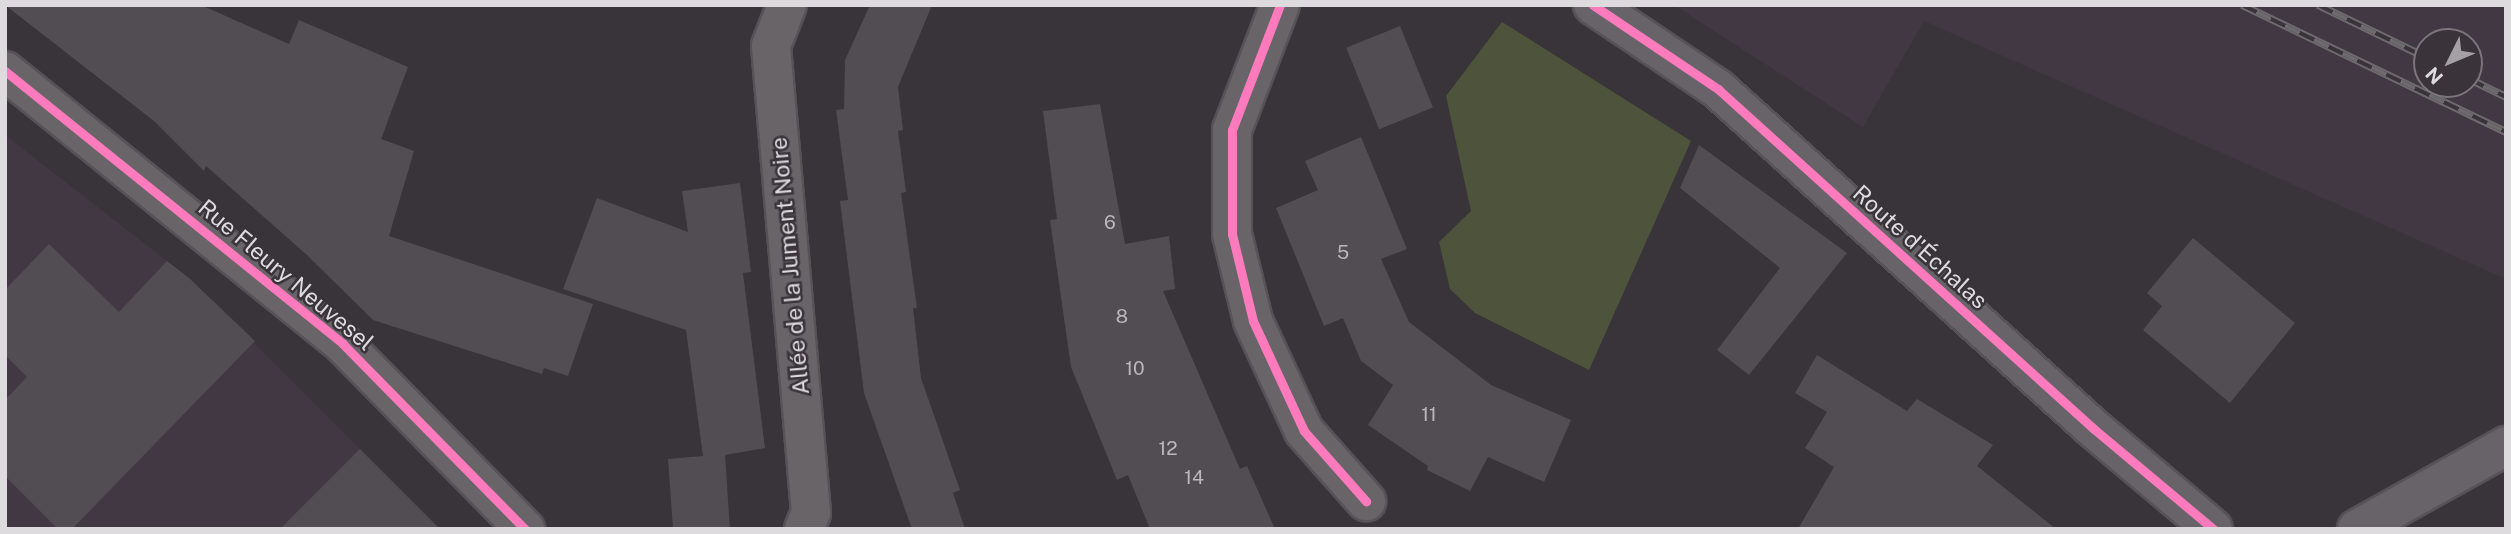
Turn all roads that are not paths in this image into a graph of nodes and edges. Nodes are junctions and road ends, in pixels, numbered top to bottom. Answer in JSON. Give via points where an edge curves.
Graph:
{"nodes":[{"id":1,"x":787,"y":5,"type":"edge"},
{"id":2,"x":1280,"y":5,"type":"edge"},
{"id":3,"x":1592,"y":5,"type":"edge"},
{"id":4,"x":5,"y":71,"type":"edge"},
{"id":5,"x":2506,"y":446,"type":"edge"},
{"id":6,"x":1366,"y":501,"type":"dead end"},
{"id":7,"x":525,"y":529,"type":"edge"},
{"id":8,"x":803,"y":529,"type":"edge"},
{"id":9,"x":2213,"y":529,"type":"edge"},
{"id":10,"x":2357,"y":529,"type":"edge"}],
"edges":[{"from":1,"to":8,"type":"street","name":"Allée de la Jument Noire","via":[[771,46],[811,513]]},
{"from":2,"to":6,"type":"street","via":[[1232,130],[1232,234],[1253,321],[1304,430]]},
{"from":3,"to":9,"type":"street","name":"Route d'Échalas","via":[[1718,89],[2094,429]]},
{"from":4,"to":7,"type":"street","name":"Rue Fleury Neuvesel","via":[[344,344]]},
{"from":5,"to":10,"type":"street"}]}
